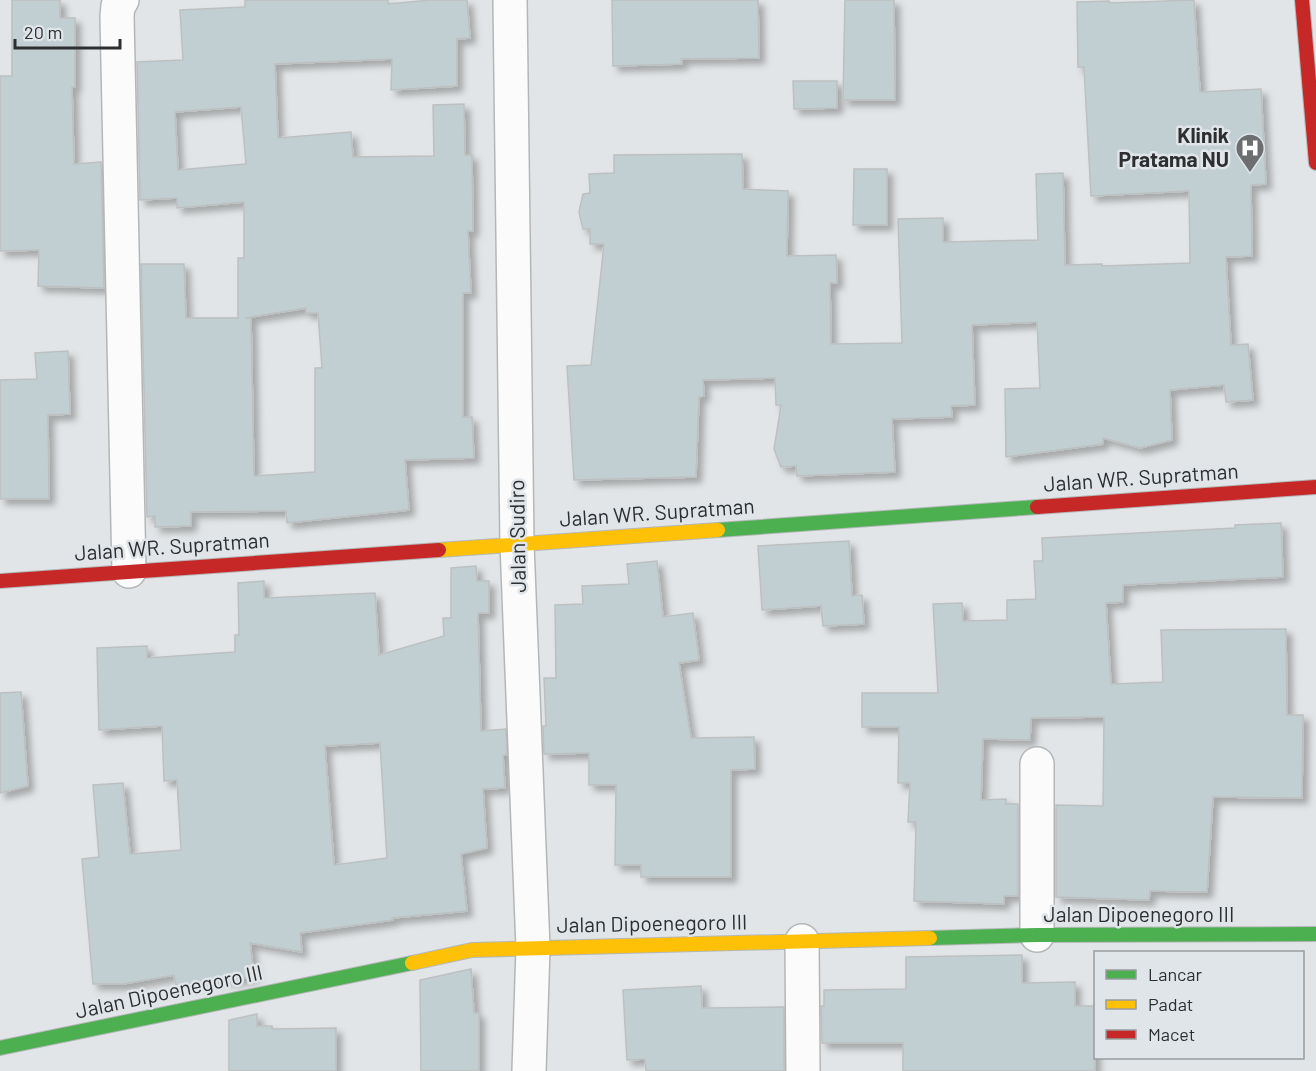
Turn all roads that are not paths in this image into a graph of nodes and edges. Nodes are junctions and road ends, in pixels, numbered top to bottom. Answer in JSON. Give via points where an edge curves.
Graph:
{"nodes":[{"id":1,"x":122,"y":0,"type":"edge"},
{"id":2,"x":510,"y":0,"type":"edge"},
{"id":3,"x":1302,"y":0,"type":"edge"},
{"id":4,"x":1316,"y":163,"type":"edge"},
{"id":5,"x":1316,"y":487,"type":"edge"},
{"id":6,"x":517,"y":544,"type":"junction"},
{"id":7,"x":129,"y":571,"type":"junction"},
{"id":8,"x":0,"y":580,"type":"edge"},
{"id":9,"x":1037,"y":764,"type":"dead end"},
{"id":10,"x":1316,"y":934,"type":"edge"},
{"id":11,"x":1037,"y":936,"type":"junction"},
{"id":12,"x":802,"y":941,"type":"junction"},
{"id":13,"x":533,"y":948,"type":"junction"},
{"id":14,"x":0,"y":1048,"type":"edge"},
{"id":15,"x":529,"y":1071,"type":"edge"},
{"id":16,"x":803,"y":1071,"type":"edge"}],
"edges":[{"from":1,"to":7,"type":"street","via":[[117,16]]},
{"from":2,"to":6,"type":"street","name":"Jalan Sudiro"},
{"from":3,"to":4,"type":"street"},
{"from":5,"to":6,"type":"street","name":"Jalan WR. Supratman"},
{"from":6,"to":7,"type":"street","name":"Jalan WR. Supratman"},
{"from":6,"to":13,"type":"street","name":"Jalan Sudiro"},
{"from":7,"to":8,"type":"street","name":"Jalan WR. Supratman"},
{"from":9,"to":11,"type":"street"},
{"from":10,"to":11,"type":"street","name":"Jalan Dipoenegoro III"},
{"from":11,"to":12,"type":"street","name":"Jalan Dipoenegoro III"},
{"from":12,"to":13,"type":"street","name":"Jalan Dipoenegoro III"},
{"from":12,"to":16,"type":"street"},
{"from":13,"to":14,"type":"street","name":"Jalan Dipoenegoro III","via":[[472,950]]},
{"from":13,"to":15,"type":"street","name":"Jalan Sudiro"}]}
